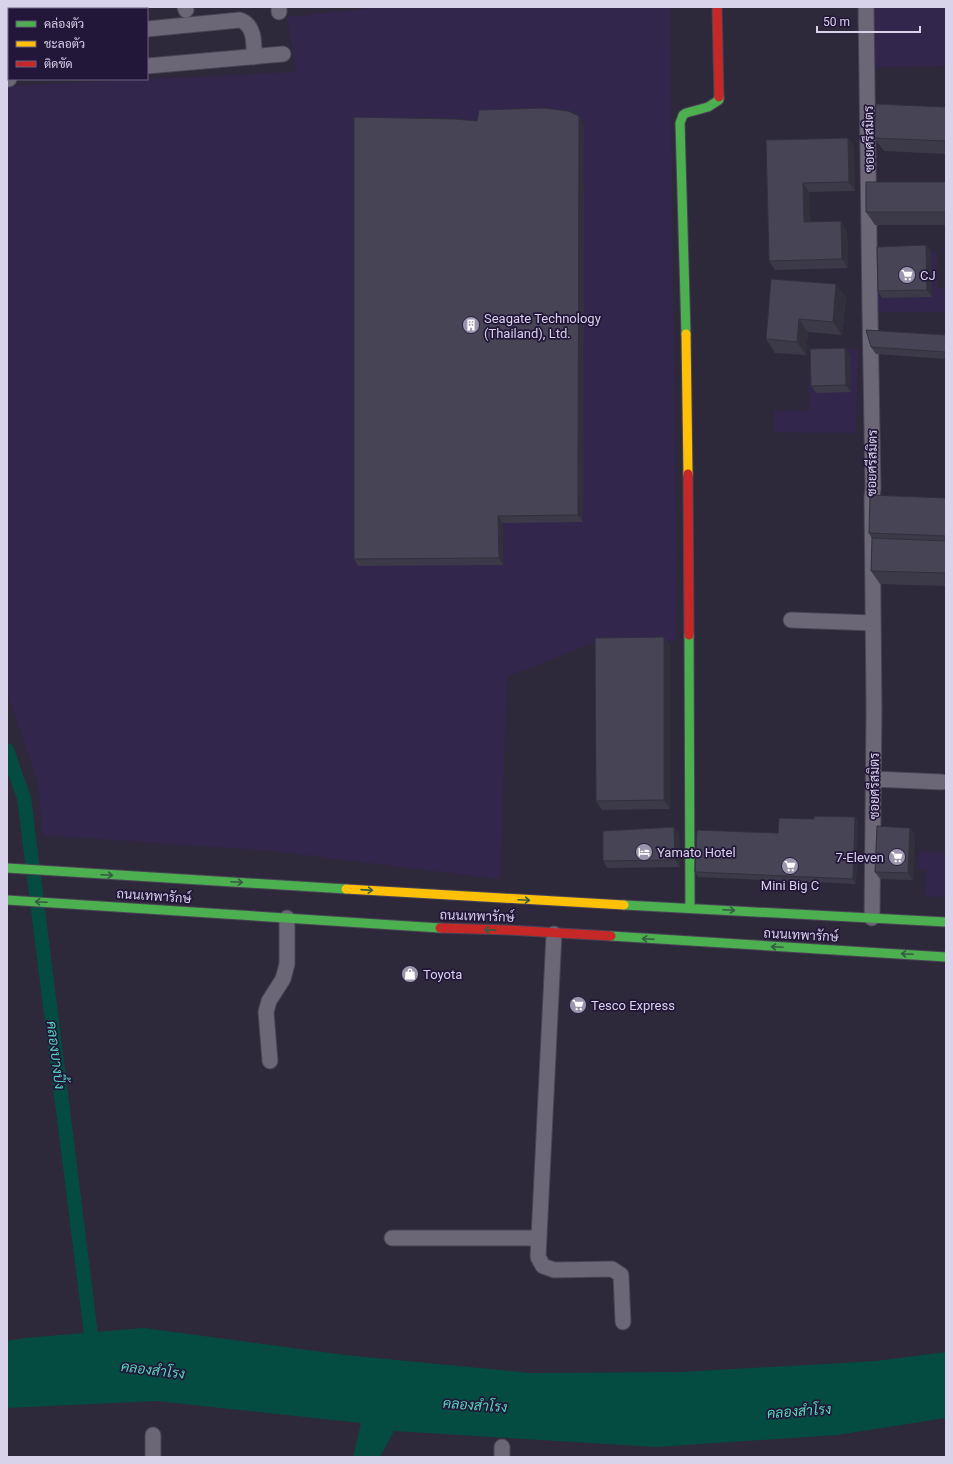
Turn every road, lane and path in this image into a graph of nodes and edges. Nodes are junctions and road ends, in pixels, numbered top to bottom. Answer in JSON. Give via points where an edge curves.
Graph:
{"nodes":[{"id":1,"x":717,"y":7,"type":"edge"},
{"id":2,"x":866,"y":7,"type":"edge"},
{"id":3,"x":148,"y":29,"type":"edge"},
{"id":4,"x":283,"y":54,"type":"dead end"},
{"id":5,"x":254,"y":58,"type":"junction"},
{"id":6,"x":148,"y":66,"type":"edge"},
{"id":7,"x":791,"y":620,"type":"dead end"},
{"id":8,"x":873,"y":623,"type":"junction"},
{"id":9,"x":874,"y":779,"type":"junction"},
{"id":10,"x":942,"y":782,"type":"dead end"},
{"id":11,"x":9,"y":868,"type":"edge"},
{"id":12,"x":10,"y":900,"type":"edge"},
{"id":13,"x":690,"y":908,"type":"junction"},
{"id":14,"x":287,"y":918,"type":"junction"},
{"id":15,"x":872,"y":918,"type":"junction"},
{"id":16,"x":946,"y":922,"type":"edge"},
{"id":17,"x":554,"y":934,"type":"junction"},
{"id":18,"x":946,"y":957,"type":"edge"},
{"id":19,"x":270,"y":1061,"type":"dead end"},
{"id":20,"x":392,"y":1238,"type":"dead end"},
{"id":21,"x":539,"y":1238,"type":"junction"},
{"id":22,"x":623,"y":1322,"type":"dead end"},
{"id":23,"x":153,"y":1435,"type":"dead end"},
{"id":24,"x":153,"y":1457,"type":"edge"}],
"edges":[{"from":1,"to":13,"type":"main road","via":[[719,100],[710,107],[686,113],[680,123],[686,279],[690,535]]},
{"from":2,"to":8,"type":"street","name":"ซอยศรีสมิตร"},
{"from":3,"to":5,"type":"street","via":[[240,20],[246,22],[251,29]]},
{"from":4,"to":5,"type":"street"},
{"from":5,"to":6,"type":"street"},
{"from":7,"to":8,"type":"street"},
{"from":8,"to":9,"type":"street","name":"ซอยศรีสมิตร"},
{"from":9,"to":10,"type":"street"},
{"from":9,"to":15,"type":"street","name":"ซอยศรีสมิตร"},
{"from":11,"to":13,"type":"main road","name":"ถนนเทพารักษ์","one_way":true,"via":[[506,903]]},
{"from":14,"to":12,"type":"main road","name":"ถนนเทพารักษ์","one_way":true},
{"from":13,"to":15,"type":"main road","name":"ถนนเทพารักษ์","one_way":true},
{"from":17,"to":14,"type":"main road","name":"ถนนเทพารักษ์","one_way":true,"via":[[508,926],[452,929]]},
{"from":14,"to":19,"type":"street","via":[[287,964],[283,979],[269,1001],[266,1012]]},
{"from":15,"to":16,"type":"main road","name":"ถนนเทพารักษ์"},
{"from":18,"to":17,"type":"main road","name":"ถนนเทพารักษ์","one_way":true},
{"from":17,"to":21,"type":"street"},
{"from":20,"to":21,"type":"street"},
{"from":21,"to":22,"type":"street","via":[[538,1257],[543,1266],[554,1270],[612,1269],[621,1275]]},
{"from":23,"to":24,"type":"street"}]}
